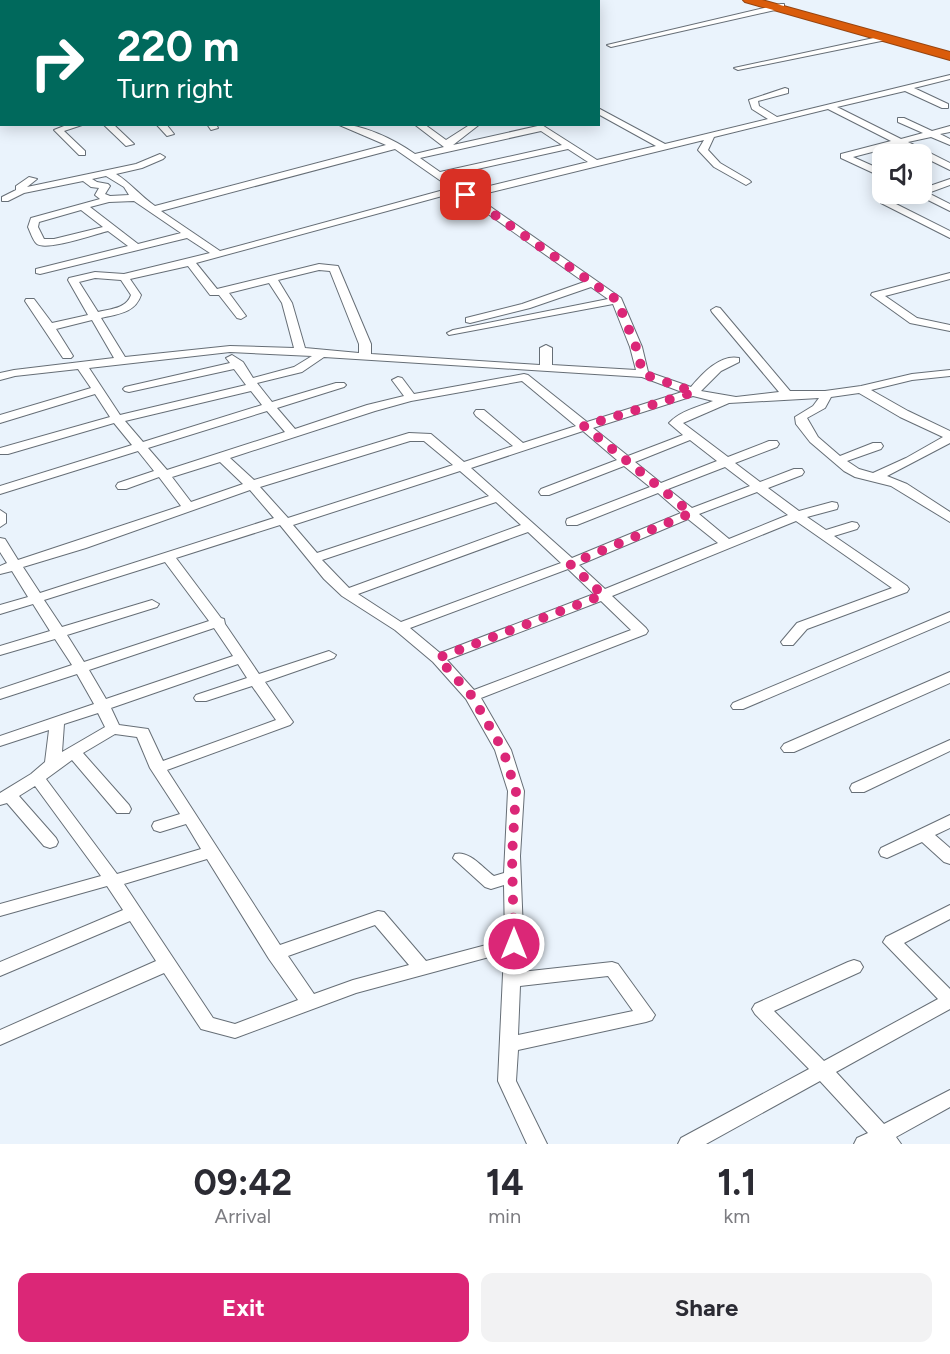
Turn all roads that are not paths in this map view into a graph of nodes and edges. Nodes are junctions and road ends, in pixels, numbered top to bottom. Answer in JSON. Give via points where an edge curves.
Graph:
{"nodes":[{"id":1,"x":749,"y":0,"type":"edge"},
{"id":2,"x":761,"y":0,"type":"edge"},
{"id":3,"x":779,"y":7,"type":"junction"},
{"id":4,"x":838,"y":23,"type":"junction"},
{"id":5,"x":883,"y":38,"type":"junction"},
{"id":6,"x":611,"y":45,"type":"dead end"},
{"id":7,"x":950,"y":54,"type":"edge"},
{"id":8,"x":738,"y":68,"type":"dead end"},
{"id":9,"x":947,"y":80,"type":"edge"},
{"id":10,"x":906,"y":88,"type":"junction"},
{"id":11,"x":785,"y":91,"type":"dead end"},
{"id":12,"x":945,"y":106,"type":"dead end"},
{"id":13,"x":830,"y":107,"type":"junction"},
{"id":14,"x":600,"y":111,"type":"edge"},
{"id":15,"x":776,"y":120,"type":"junction"},
{"id":16,"x":901,"y":120,"type":"dead end"},
{"id":17,"x":73,"y":126,"type":"edge"},
{"id":18,"x":109,"y":126,"type":"edge"},
{"id":19,"x":161,"y":126,"type":"edge"},
{"id":20,"x":346,"y":126,"type":"edge"},
{"id":21,"x":421,"y":126,"type":"edge"},
{"id":22,"x":475,"y":126,"type":"edge"},
{"id":23,"x":478,"y":126,"type":"edge"},
{"id":24,"x":539,"y":126,"type":"edge"},
{"id":25,"x":950,"y":129,"type":"edge"},
{"id":26,"x":932,"y":133,"type":"junction"},
{"id":27,"x":170,"y":134,"type":"dead end"},
{"id":28,"x":710,"y":136,"type":"junction"},
{"id":29,"x":496,"y":138,"type":"junction"},
{"id":30,"x":898,"y":142,"type":"junction"},
{"id":31,"x":950,"y":142,"type":"edge"},
{"id":32,"x":129,"y":144,"type":"dead end"},
{"id":33,"x":890,"y":144,"type":"edge"},
{"id":34,"x":902,"y":144,"type":"edge"},
{"id":35,"x":394,"y":146,"type":"junction"},
{"id":36,"x":449,"y":146,"type":"junction"},
{"id":37,"x":569,"y":146,"type":"junction"},
{"id":38,"x":664,"y":147,"type":"junction"},
{"id":39,"x":872,"y":149,"type":"edge"},
{"id":40,"x":82,"y":153,"type":"dead end"},
{"id":41,"x":160,"y":157,"type":"dead end"},
{"id":42,"x":412,"y":157,"type":"junction"},
{"id":43,"x":932,"y":158,"type":"edge"},
{"id":44,"x":597,"y":164,"type":"junction"},
{"id":45,"x":950,"y":167,"type":"edge"},
{"id":46,"x":872,"y":169,"type":"edge"},
{"id":47,"x":108,"y":173,"type":"junction"},
{"id":48,"x":438,"y":175,"type":"junction"},
{"id":49,"x":86,"y":177,"type":"junction"},
{"id":50,"x":32,"y":179,"type":"dead end"},
{"id":51,"x":746,"y":182,"type":"dead end"},
{"id":52,"x":950,"y":182,"type":"edge"},
{"id":53,"x":932,"y":189,"type":"edge"},
{"id":54,"x":21,"y":191,"type":"junction"},
{"id":55,"x":461,"y":192,"type":"junction"},
{"id":56,"x":136,"y":198,"type":"junction"},
{"id":57,"x":5,"y":199,"type":"dead end"},
{"id":58,"x":109,"y":199,"type":"junction"},
{"id":59,"x":932,"y":199,"type":"edge"},
{"id":60,"x":890,"y":204,"type":"edge"},
{"id":61,"x":83,"y":207,"type":"junction"},
{"id":62,"x":950,"y":208,"type":"edge"},
{"id":63,"x":156,"y":209,"type":"junction"},
{"id":64,"x":109,"y":228,"type":"junction"},
{"id":65,"x":190,"y":234,"type":"junction"},
{"id":66,"x":950,"y":235,"type":"edge"},
{"id":67,"x":137,"y":248,"type":"junction"},
{"id":68,"x":218,"y":254,"type":"junction"},
{"id":69,"x":190,"y":262,"type":"junction"},
{"id":70,"x":40,"y":271,"type":"dead end"},
{"id":71,"x":950,"y":276,"type":"edge"},
{"id":72,"x":123,"y":277,"type":"junction"},
{"id":73,"x":272,"y":279,"type":"junction"},
{"id":74,"x":591,"y":283,"type":"junction"},
{"id":75,"x":222,"y":291,"type":"junction"},
{"id":76,"x":617,"y":300,"type":"junction"},
{"id":77,"x":30,"y":301,"type":"dead end"},
{"id":78,"x":716,"y":310,"type":"dead end"},
{"id":79,"x":240,"y":316,"type":"dead end"},
{"id":80,"x":96,"y":317,"type":"junction"},
{"id":81,"x":49,"y":327,"type":"junction"},
{"id":82,"x":950,"y":328,"type":"edge"},
{"id":83,"x":546,"y":348,"type":"dead end"},
{"id":84,"x":230,"y":349,"type":"junction"},
{"id":85,"x":300,"y":351,"type":"junction"},
{"id":86,"x":322,"y":353,"type":"junction"},
{"id":87,"x":67,"y":356,"type":"dead end"},
{"id":88,"x":364,"y":356,"type":"junction"},
{"id":89,"x":735,"y":360,"type":"dead end"},
{"id":90,"x":122,"y":362,"type":"junction"},
{"id":91,"x":239,"y":364,"type":"junction"},
{"id":92,"x":82,"y":366,"type":"junction"},
{"id":93,"x":546,"y":367,"type":"junction"},
{"id":94,"x":950,"y":373,"type":"edge"},
{"id":95,"x":643,"y":374,"type":"junction"},
{"id":96,"x":0,"y":377,"type":"edge"},
{"id":97,"x":398,"y":380,"type":"dead end"},
{"id":98,"x":251,"y":384,"type":"junction"},
{"id":99,"x":340,"y":385,"type":"dead end"},
{"id":100,"x":129,"y":389,"type":"dead end"},
{"id":101,"x":861,"y":389,"type":"junction"},
{"id":102,"x":96,"y":390,"type":"junction"},
{"id":103,"x":694,"y":392,"type":"junction"},
{"id":104,"x":825,"y":394,"type":"junction"},
{"id":105,"x":787,"y":395,"type":"junction"},
{"id":106,"x":411,"y":398,"type":"junction"},
{"id":107,"x":727,"y":400,"type":"junction"},
{"id":108,"x":269,"y":407,"type":"junction"},
{"id":109,"x":480,"y":413,"type":"dead end"},
{"id":110,"x":0,"y":419,"type":"edge"},
{"id":111,"x":117,"y":419,"type":"junction"},
{"id":112,"x":584,"y":426,"type":"junction"},
{"id":113,"x":292,"y":433,"type":"junction"},
{"id":114,"x":691,"y":436,"type":"junction"},
{"id":115,"x":950,"y":437,"type":"edge"},
{"id":116,"x":773,"y":444,"type":"dead end"},
{"id":117,"x":877,"y":446,"type":"dead end"},
{"id":118,"x":520,"y":447,"type":"junction"},
{"id":119,"x":140,"y":448,"type":"junction"},
{"id":120,"x":4,"y":451,"type":"dead end"},
{"id":121,"x":222,"y":457,"type":"junction"},
{"id":122,"x":625,"y":460,"type":"junction"},
{"id":123,"x":839,"y":460,"type":"junction"},
{"id":124,"x":725,"y":461,"type":"junction"},
{"id":125,"x":462,"y":465,"type":"junction"},
{"id":126,"x":798,"y":472,"type":"dead end"},
{"id":127,"x":163,"y":474,"type":"junction"},
{"id":128,"x":877,"y":476,"type":"junction"},
{"id":129,"x":252,"y":485,"type":"junction"},
{"id":130,"x":122,"y":486,"type":"dead end"},
{"id":131,"x":758,"y":486,"type":"junction"},
{"id":132,"x":658,"y":489,"type":"junction"},
{"id":133,"x":0,"y":490,"type":"edge"},
{"id":134,"x":545,"y":492,"type":"dead end"},
{"id":135,"x":498,"y":497,"type":"junction"},
{"id":136,"x":950,"y":504,"type":"edge"},
{"id":137,"x":832,"y":506,"type":"dead end"},
{"id":138,"x":188,"y":507,"type":"junction"},
{"id":139,"x":935,"y":509,"type":"junction"},
{"id":140,"x":691,"y":513,"type":"junction"},
{"id":141,"x":0,"y":514,"type":"edge"},
{"id":142,"x":797,"y":516,"type":"junction"},
{"id":143,"x":950,"y":518,"type":"edge"},
{"id":144,"x":284,"y":521,"type":"junction"},
{"id":145,"x":572,"y":522,"type":"dead end"},
{"id":146,"x":0,"y":523,"type":"edge"},
{"id":147,"x":852,"y":526,"type":"dead end"},
{"id":148,"x":529,"y":527,"type":"junction"},
{"id":149,"x":824,"y":535,"type":"junction"},
{"id":150,"x":0,"y":542,"type":"edge"},
{"id":151,"x":727,"y":544,"type":"junction"},
{"id":152,"x":167,"y":556,"type":"junction"},
{"id":153,"x":314,"y":558,"type":"junction"},
{"id":154,"x":570,"y":564,"type":"junction"},
{"id":155,"x":7,"y":567,"type":"edge"},
{"id":156,"x":347,"y":593,"type":"junction"},
{"id":157,"x":603,"y":595,"type":"junction"},
{"id":158,"x":37,"y":598,"type":"junction"},
{"id":159,"x":152,"y":604,"type":"dead end"},
{"id":160,"x":0,"y":610,"type":"edge"},
{"id":161,"x":950,"y":616,"type":"edge"},
{"id":162,"x":219,"y":622,"type":"junction"},
{"id":163,"x":400,"y":627,"type":"junction"},
{"id":164,"x":59,"y":633,"type":"junction"},
{"id":165,"x":788,"y":642,"type":"dead end"},
{"id":166,"x":0,"y":651,"type":"edge"},
{"id":167,"x":329,"y":655,"type":"dead end"},
{"id":168,"x":242,"y":658,"type":"junction"},
{"id":169,"x":438,"y":658,"type":"junction"},
{"id":170,"x":80,"y":668,"type":"junction"},
{"id":171,"x":950,"y":677,"type":"edge"},
{"id":172,"x":255,"y":679,"type":"junction"},
{"id":173,"x":0,"y":694,"type":"edge"},
{"id":174,"x":472,"y":696,"type":"junction"},
{"id":175,"x":201,"y":698,"type":"dead end"},
{"id":176,"x":104,"y":706,"type":"junction"},
{"id":177,"x":738,"y":706,"type":"dead end"},
{"id":178,"x":57,"y":722,"type":"junction"},
{"id":179,"x":113,"y":729,"type":"junction"},
{"id":180,"x":0,"y":741,"type":"edge"},
{"id":181,"x":950,"y":745,"type":"edge"},
{"id":182,"x":789,"y":748,"type":"dead end"},
{"id":183,"x":74,"y":752,"type":"junction"},
{"id":184,"x":53,"y":764,"type":"junction"},
{"id":185,"x":158,"y":768,"type":"junction"},
{"id":186,"x":37,"y":778,"type":"junction"},
{"id":187,"x":858,"y":788,"type":"dead end"},
{"id":188,"x":4,"y":798,"type":"edge"},
{"id":189,"x":123,"y":809,"type":"dead end"},
{"id":190,"x":190,"y":817,"type":"junction"},
{"id":191,"x":950,"y":821,"type":"edge"},
{"id":192,"x":160,"y":826,"type":"dead end"},
{"id":193,"x":924,"y":834,"type":"junction"},
{"id":194,"x":50,"y":842,"type":"dead end"},
{"id":195,"x":212,"y":852,"type":"junction"},
{"id":196,"x":887,"y":852,"type":"dead end"},
{"id":197,"x":461,"y":858,"type":"dead end"},
{"id":198,"x":950,"y":858,"type":"edge"},
{"id":199,"x":513,"y":877,"type":"junction"},
{"id":200,"x":112,"y":880,"type":"junction"},
{"id":201,"x":0,"y":910,"type":"edge"},
{"id":202,"x":950,"y":911,"type":"edge"},
{"id":203,"x":133,"y":913,"type":"junction"},
{"id":204,"x":514,"y":944,"type":"junction"},
{"id":205,"x":275,"y":954,"type":"junction"},
{"id":206,"x":166,"y":964,"type":"junction"},
{"id":207,"x":854,"y":967,"type":"dead end"},
{"id":208,"x":422,"y":968,"type":"junction"},
{"id":209,"x":0,"y":969,"type":"edge"},
{"id":210,"x":513,"y":980,"type":"junction"},
{"id":211,"x":950,"y":1001,"type":"edge"},
{"id":212,"x":310,"y":1003,"type":"junction"},
{"id":213,"x":0,"y":1038,"type":"edge"},
{"id":214,"x":509,"y":1044,"type":"junction"},
{"id":215,"x":822,"y":1070,"type":"junction"},
{"id":216,"x":950,"y":1098,"type":"edge"},
{"id":217,"x":886,"y":1139,"type":"edge"},
{"id":218,"x":537,"y":1144,"type":"edge"},
{"id":219,"x":688,"y":1144,"type":"edge"},
{"id":220,"x":864,"y":1144,"type":"edge"}],
"edges":[{"from":1,"to":3,"type":"highway"},
{"from":2,"to":3,"type":"highway"},
{"from":3,"to":4,"type":"highway"},
{"from":3,"to":6,"type":"street"},
{"from":4,"to":5,"type":"highway"},
{"from":4,"to":7,"type":"highway"},
{"from":5,"to":7,"type":"highway"},
{"from":5,"to":8,"type":"street"},
{"from":9,"to":10,"type":"street"},
{"from":10,"to":12,"type":"street"},
{"from":10,"to":13,"type":"street"},
{"from":11,"to":15,"type":"street","via":[[753,100],[755,107]]},
{"from":13,"to":15,"type":"street"},
{"from":13,"to":30,"type":"street"},
{"from":14,"to":38,"type":"street"},
{"from":15,"to":28,"type":"street"},
{"from":16,"to":26,"type":"street"},
{"from":17,"to":40,"type":"street","via":[[58,130]]},
{"from":18,"to":32,"type":"street"},
{"from":19,"to":27,"type":"street"},
{"from":20,"to":35,"type":"street"},
{"from":21,"to":36,"type":"street"},
{"from":22,"to":36,"type":"street"},
{"from":23,"to":29,"type":"street"},
{"from":24,"to":29,"type":"street"},
{"from":24,"to":37,"type":"street"},
{"from":25,"to":26,"type":"street"},
{"from":26,"to":30,"type":"street"},
{"from":26,"to":31,"type":"street"},
{"from":28,"to":38,"type":"street"},
{"from":28,"to":51,"type":"street","via":[[703,150],[717,165]]},
{"from":29,"to":36,"type":"street"},
{"from":30,"to":33,"type":"street"},
{"from":30,"to":34,"type":"street"},
{"from":35,"to":42,"type":"street"},
{"from":35,"to":63,"type":"street"},
{"from":36,"to":42,"type":"street"},
{"from":37,"to":44,"type":"street"},
{"from":37,"to":48,"type":"street"},
{"from":38,"to":44,"type":"street"},
{"from":39,"to":46,"type":"street","via":[[844,156]]},
{"from":41,"to":47,"type":"street"},
{"from":42,"to":48,"type":"street"},
{"from":43,"to":45,"type":"street"},
{"from":44,"to":55,"type":"street"},
{"from":47,"to":49,"type":"street"},
{"from":47,"to":56,"type":"street"},
{"from":48,"to":55,"type":"street"},
{"from":49,"to":54,"type":"street"},
{"from":49,"to":58,"type":"street","via":[[94,185],[105,186],[100,195]]},
{"from":50,"to":54,"type":"street","via":[[19,188]]},
{"from":52,"to":53,"type":"street"},
{"from":54,"to":57,"type":"street"},
{"from":55,"to":68,"type":"street"},
{"from":55,"to":74,"type":"street"},
{"from":56,"to":58,"type":"street"},
{"from":56,"to":63,"type":"street"},
{"from":58,"to":61,"type":"street"},
{"from":59,"to":62,"type":"street"},
{"from":60,"to":66,"type":"street"},
{"from":61,"to":64,"type":"street"},
{"from":61,"to":64,"type":"street","via":[[34,220],[33,228],[41,242]]},
{"from":63,"to":65,"type":"street"},
{"from":64,"to":67,"type":"street"},
{"from":65,"to":67,"type":"street"},
{"from":65,"to":68,"type":"street"},
{"from":67,"to":70,"type":"street"},
{"from":68,"to":69,"type":"street"},
{"from":69,"to":72,"type":"street"},
{"from":69,"to":75,"type":"street","via":[[214,292]]},
{"from":71,"to":82,"type":"street","via":[[876,295],[914,321]]},
{"from":72,"to":80,"type":"street","via":[[136,295],[135,302]]},
{"from":72,"to":80,"type":"street","via":[[95,275],[73,280]]},
{"from":73,"to":75,"type":"street"},
{"from":73,"to":85,"type":"street","via":[[287,304]]},
{"from":73,"to":88,"type":"street","via":[[319,267],[334,268],[365,344]]},
{"from":74,"to":76,"type":"street"},
{"from":74,"to":76,"type":"street","via":[[454,328]]},
{"from":75,"to":79,"type":"street"},
{"from":76,"to":95,"type":"street"},
{"from":77,"to":81,"type":"street"},
{"from":78,"to":105,"type":"street"},
{"from":80,"to":81,"type":"street"},
{"from":80,"to":90,"type":"street"},
{"from":81,"to":87,"type":"street"},
{"from":83,"to":93,"type":"street"},
{"from":84,"to":85,"type":"street"},
{"from":84,"to":90,"type":"street"},
{"from":84,"to":91,"type":"street","via":[[231,357]]},
{"from":85,"to":86,"type":"street"},
{"from":86,"to":88,"type":"street"},
{"from":86,"to":98,"type":"street","via":[[304,367]]},
{"from":88,"to":93,"type":"street"},
{"from":89,"to":103,"type":"street","via":[[722,363],[705,376]]},
{"from":90,"to":92,"type":"street"},
{"from":91,"to":98,"type":"street"},
{"from":91,"to":100,"type":"street"},
{"from":92,"to":96,"type":"street"},
{"from":92,"to":102,"type":"street"},
{"from":93,"to":95,"type":"street"},
{"from":94,"to":101,"type":"street"},
{"from":95,"to":103,"type":"street"},
{"from":97,"to":106,"type":"street"},
{"from":98,"to":108,"type":"street"},
{"from":98,"to":111,"type":"street"},
{"from":99,"to":108,"type":"street"},
{"from":101,"to":104,"type":"street"},
{"from":101,"to":115,"type":"street"},
{"from":102,"to":110,"type":"street"},
{"from":102,"to":111,"type":"street"},
{"from":103,"to":107,"type":"street"},
{"from":103,"to":112,"type":"street"},
{"from":104,"to":105,"type":"street"},
{"from":104,"to":123,"type":"street","via":[[823,405],[801,420],[803,427]]},
{"from":105,"to":107,"type":"street"},
{"from":106,"to":112,"type":"street","via":[[524,377]]},
{"from":106,"to":113,"type":"street"},
{"from":107,"to":114,"type":"street","via":[[675,423]]},
{"from":108,"to":113,"type":"street"},
{"from":108,"to":119,"type":"street"},
{"from":109,"to":118,"type":"street"},
{"from":111,"to":119,"type":"street"},
{"from":111,"to":120,"type":"street"},
{"from":112,"to":118,"type":"street"},
{"from":112,"to":122,"type":"street"},
{"from":113,"to":121,"type":"street"},
{"from":114,"to":122,"type":"street"},
{"from":114,"to":124,"type":"street"},
{"from":115,"to":128,"type":"street"},
{"from":116,"to":124,"type":"street"},
{"from":117,"to":123,"type":"street"},
{"from":118,"to":125,"type":"street"},
{"from":119,"to":127,"type":"street"},
{"from":119,"to":133,"type":"street"},
{"from":121,"to":127,"type":"street"},
{"from":121,"to":129,"type":"street"},
{"from":122,"to":132,"type":"street"},
{"from":122,"to":134,"type":"street"},
{"from":123,"to":128,"type":"street","via":[[857,473]]},
{"from":124,"to":131,"type":"street"},
{"from":124,"to":132,"type":"street"},
{"from":125,"to":129,"type":"street","via":[[427,437],[410,437]]},
{"from":125,"to":135,"type":"street"},
{"from":125,"to":144,"type":"street"},
{"from":126,"to":131,"type":"street"},
{"from":127,"to":130,"type":"street"},
{"from":127,"to":138,"type":"street"},
{"from":128,"to":139,"type":"street"},
{"from":129,"to":138,"type":"street"},
{"from":129,"to":144,"type":"street"},
{"from":131,"to":140,"type":"street"},
{"from":131,"to":142,"type":"street"},
{"from":132,"to":140,"type":"street"},
{"from":132,"to":145,"type":"street"},
{"from":135,"to":148,"type":"street"},
{"from":135,"to":153,"type":"street"},
{"from":136,"to":139,"type":"street"},
{"from":137,"to":142,"type":"street"},
{"from":138,"to":155,"type":"street"},
{"from":139,"to":143,"type":"street"},
{"from":140,"to":151,"type":"street"},
{"from":140,"to":154,"type":"street"},
{"from":141,"to":146,"type":"street"},
{"from":142,"to":149,"type":"street"},
{"from":142,"to":151,"type":"street"},
{"from":144,"to":152,"type":"street"},
{"from":144,"to":153,"type":"street"},
{"from":147,"to":149,"type":"street"},
{"from":148,"to":154,"type":"street"},
{"from":148,"to":156,"type":"street"},
{"from":149,"to":165,"type":"street","via":[[902,589],[802,626]]},
{"from":150,"to":155,"type":"street"},
{"from":151,"to":157,"type":"street"},
{"from":152,"to":158,"type":"street"},
{"from":152,"to":162,"type":"street"},
{"from":153,"to":156,"type":"street"},
{"from":154,"to":157,"type":"street"},
{"from":154,"to":163,"type":"street"},
{"from":155,"to":158,"type":"street"},
{"from":156,"to":163,"type":"street"},
{"from":157,"to":169,"type":"street"},
{"from":157,"to":174,"type":"street","via":[[641,631]]},
{"from":158,"to":160,"type":"street"},
{"from":158,"to":164,"type":"street"},
{"from":159,"to":164,"type":"street"},
{"from":161,"to":177,"type":"street"},
{"from":162,"to":168,"type":"street"},
{"from":162,"to":170,"type":"street"},
{"from":163,"to":169,"type":"street"},
{"from":164,"to":166,"type":"street"},
{"from":164,"to":170,"type":"street"},
{"from":167,"to":172,"type":"street"},
{"from":168,"to":172,"type":"street"},
{"from":168,"to":176,"type":"street"},
{"from":169,"to":174,"type":"street"},
{"from":170,"to":173,"type":"street"},
{"from":170,"to":176,"type":"street"},
{"from":171,"to":182,"type":"street"},
{"from":172,"to":175,"type":"street"},
{"from":172,"to":185,"type":"street","via":[[285,722]]},
{"from":174,"to":199,"type":"street","via":[[503,750],[516,791]]},
{"from":176,"to":178,"type":"street"},
{"from":176,"to":179,"type":"street"},
{"from":178,"to":180,"type":"street"},
{"from":178,"to":184,"type":"street"},
{"from":179,"to":183,"type":"street"},
{"from":179,"to":185,"type":"street","via":[[143,733]]},
{"from":181,"to":187,"type":"street"},
{"from":183,"to":184,"type":"street"},
{"from":183,"to":189,"type":"street"},
{"from":184,"to":186,"type":"street"},
{"from":185,"to":190,"type":"street"},
{"from":186,"to":188,"type":"street"},
{"from":186,"to":200,"type":"street"},
{"from":188,"to":194,"type":"street"},
{"from":190,"to":192,"type":"street"},
{"from":190,"to":195,"type":"street"},
{"from":191,"to":193,"type":"street"},
{"from":193,"to":196,"type":"street"},
{"from":193,"to":198,"type":"street"},
{"from":195,"to":200,"type":"street"},
{"from":195,"to":205,"type":"street"},
{"from":197,"to":199,"type":"street","via":[[491,883]]},
{"from":199,"to":204,"type":"street"},
{"from":200,"to":201,"type":"street"},
{"from":200,"to":203,"type":"street"},
{"from":202,"to":211,"type":"street","via":[[892,942]]},
{"from":203,"to":206,"type":"street"},
{"from":203,"to":209,"type":"street"},
{"from":204,"to":208,"type":"street"},
{"from":204,"to":210,"type":"street"},
{"from":205,"to":208,"type":"street","via":[[378,917]]},
{"from":205,"to":212,"type":"street"},
{"from":206,"to":212,"type":"street","via":[[207,1024],[235,1031]]},
{"from":206,"to":213,"type":"street"},
{"from":207,"to":215,"type":"street","via":[[761,1010]]},
{"from":208,"to":212,"type":"street"},
{"from":210,"to":214,"type":"street"},
{"from":210,"to":214,"type":"street","via":[[612,969],[646,1015]]},
{"from":211,"to":215,"type":"street"},
{"from":214,"to":218,"type":"street","via":[[507,1081]]},
{"from":215,"to":217,"type":"street"},
{"from":215,"to":219,"type":"street"},
{"from":216,"to":217,"type":"street"},
{"from":217,"to":220,"type":"street"}]}
